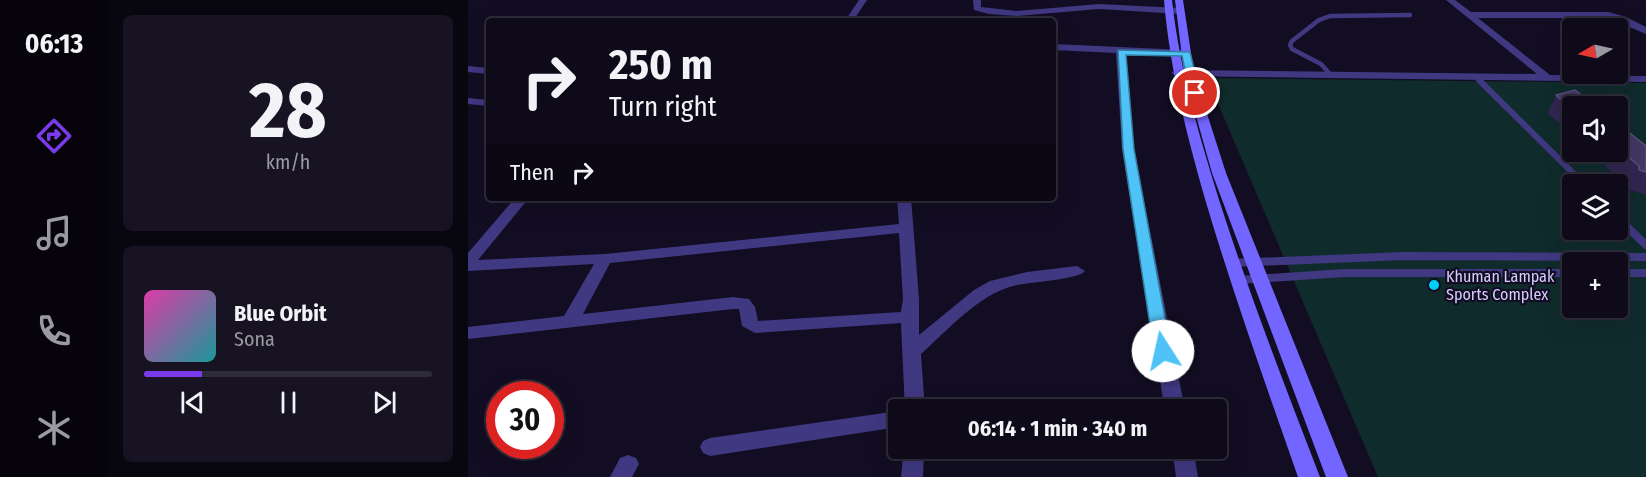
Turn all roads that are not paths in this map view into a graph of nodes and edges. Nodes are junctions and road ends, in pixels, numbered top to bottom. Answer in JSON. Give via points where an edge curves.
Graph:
{"nodes":[{"id":1,"x":863,"y":0,"type":"edge"},
{"id":2,"x":977,"y":0,"type":"edge"},
{"id":3,"x":1450,"y":0,"type":"edge"},
{"id":4,"x":1174,"y":5,"type":"edge"},
{"id":5,"x":1410,"y":15,"type":"dead end"},
{"id":6,"x":1468,"y":15,"type":"junction"},
{"id":7,"x":851,"y":18,"type":"edge"},
{"id":8,"x":1646,"y":31,"type":"edge"},
{"id":9,"x":1056,"y":47,"type":"edge"},
{"id":10,"x":1126,"y":52,"type":"junction"},
{"id":11,"x":1180,"y":53,"type":"junction"},
{"id":12,"x":468,"y":69,"type":"edge"},
{"id":13,"x":486,"y":71,"type":"edge"},
{"id":14,"x":1183,"y":73,"type":"junction"},
{"id":15,"x":1330,"y":74,"type":"junction"},
{"id":16,"x":1476,"y":77,"type":"junction"},
{"id":17,"x":1550,"y":79,"type":"junction"},
{"id":18,"x":1646,"y":79,"type":"edge"},
{"id":19,"x":468,"y":101,"type":"edge"},
{"id":20,"x":486,"y":103,"type":"edge"},
{"id":21,"x":1574,"y":174,"type":"edge"},
{"id":22,"x":520,"y":201,"type":"edge"},
{"id":23,"x":904,"y":201,"type":"edge"},
{"id":24,"x":1628,"y":227,"type":"edge"},
{"id":25,"x":906,"y":228,"type":"junction"},
{"id":26,"x":1646,"y":245,"type":"edge"},
{"id":27,"x":1646,"y":257,"type":"edge"},
{"id":28,"x":605,"y":259,"type":"junction"},
{"id":29,"x":1231,"y":263,"type":"junction"},
{"id":30,"x":1253,"y":263,"type":"junction"},
{"id":31,"x":468,"y":265,"type":"edge"},
{"id":32,"x":1077,"y":271,"type":"dead end"},
{"id":33,"x":1562,"y":273,"type":"edge"},
{"id":34,"x":1628,"y":273,"type":"edge"},
{"id":35,"x":1646,"y":273,"type":"edge"},
{"id":36,"x":1259,"y":279,"type":"junction"},
{"id":37,"x":1236,"y":280,"type":"junction"},
{"id":38,"x":909,"y":317,"type":"junction"},
{"id":39,"x":569,"y":323,"type":"junction"},
{"id":40,"x":468,"y":333,"type":"edge"},
{"id":41,"x":911,"y":351,"type":"junction"},
{"id":42,"x":914,"y":399,"type":"edge"},
{"id":43,"x":1173,"y":399,"type":"edge"},
{"id":44,"x":888,"y":420,"type":"edge"},
{"id":45,"x":710,"y":447,"type":"dead end"},
{"id":46,"x":913,"y":459,"type":"edge"},
{"id":47,"x":1184,"y":459,"type":"edge"},
{"id":48,"x":912,"y":477,"type":"edge"},
{"id":49,"x":1187,"y":477,"type":"edge"},
{"id":50,"x":1309,"y":477,"type":"edge"},
{"id":51,"x":1337,"y":477,"type":"edge"}],
"edges":[{"from":1,"to":7,"type":"street"},
{"from":2,"to":4,"type":"street","via":[[977,8],[1041,12]]},
{"from":3,"to":6,"type":"street"},
{"from":4,"to":11,"type":"main road"},
{"from":5,"to":15,"type":"lane","via":[[1330,16],[1292,41],[1292,49],[1321,64]]},
{"from":6,"to":8,"type":"street","via":[[1608,15]]},
{"from":6,"to":17,"type":"street"},
{"from":9,"to":10,"type":"street"},
{"from":10,"to":11,"type":"street"},
{"from":10,"to":43,"type":"street","via":[[1128,149]]},
{"from":11,"to":14,"type":"main road"},
{"from":12,"to":13,"type":"street"},
{"from":14,"to":15,"type":"street"},
{"from":14,"to":29,"type":"main road","via":[[1184,108]]},
{"from":14,"to":30,"type":"main road"},
{"from":15,"to":16,"type":"street"},
{"from":16,"to":17,"type":"street"},
{"from":16,"to":21,"type":"lane"},
{"from":17,"to":18,"type":"street"},
{"from":19,"to":20,"type":"street"},
{"from":22,"to":31,"type":"street"},
{"from":23,"to":25,"type":"street"},
{"from":24,"to":26,"type":"lane"},
{"from":25,"to":28,"type":"street"},
{"from":25,"to":38,"type":"street"},
{"from":27,"to":30,"type":"lane","via":[[1403,256]]},
{"from":28,"to":31,"type":"street"},
{"from":28,"to":39,"type":"street"},
{"from":29,"to":30,"type":"lane"},
{"from":29,"to":37,"type":"main road"},
{"from":30,"to":36,"type":"main road"},
{"from":32,"to":41,"type":"street","via":[[1027,276],[996,285]]},
{"from":33,"to":36,"type":"lane","via":[[1344,273]]},
{"from":34,"to":35,"type":"lane"},
{"from":36,"to":37,"type":"lane"},
{"from":36,"to":51,"type":"main road"},
{"from":37,"to":50,"type":"main road"},
{"from":38,"to":39,"type":"street","via":[[755,327],[748,322],[747,307],[733,303]]},
{"from":38,"to":41,"type":"street"},
{"from":39,"to":40,"type":"street"},
{"from":41,"to":42,"type":"street"},
{"from":44,"to":45,"type":"street"},
{"from":46,"to":48,"type":"street"},
{"from":47,"to":49,"type":"street"}]}
